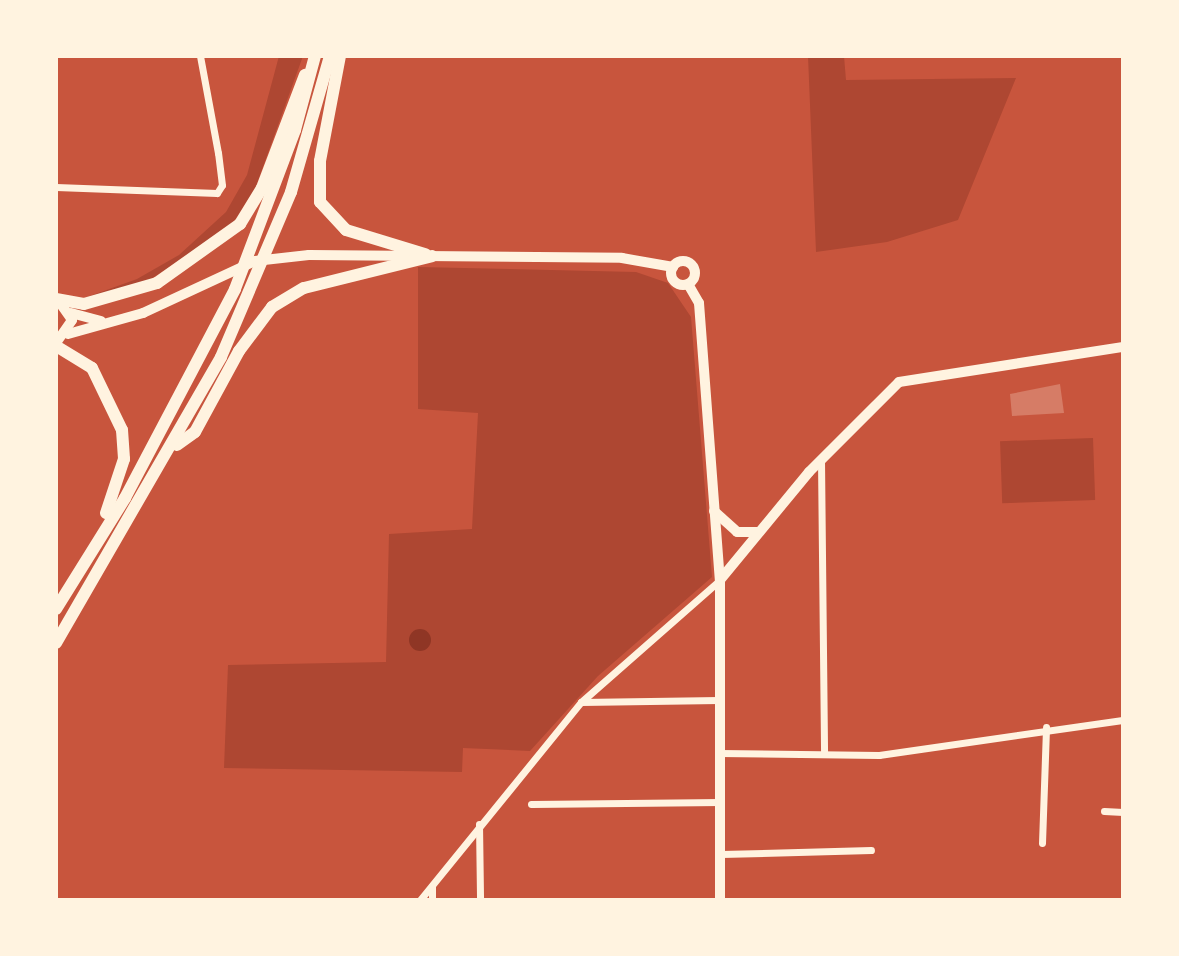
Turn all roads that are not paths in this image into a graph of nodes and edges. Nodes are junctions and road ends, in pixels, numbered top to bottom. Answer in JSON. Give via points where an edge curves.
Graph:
{"nodes":[{"id":1,"x":200,"y":56,"type":"edge"},
{"id":2,"x":315,"y":56,"type":"edge"},
{"id":3,"x":330,"y":56,"type":"edge"},
{"id":4,"x":340,"y":56,"type":"edge"},
{"id":5,"x":56,"y":187,"type":"edge"},
{"id":6,"x":432,"y":256,"type":"junction"},
{"id":7,"x":673,"y":267,"type":"junction"},
{"id":8,"x":688,"y":284,"type":"junction"},
{"id":9,"x":56,"y":299,"type":"edge"},
{"id":10,"x":71,"y":313,"type":"junction"},
{"id":11,"x":101,"y":321,"type":"junction"},
{"id":12,"x":68,"y":334,"type":"junction"},
{"id":13,"x":56,"y":344,"type":"edge"},
{"id":14,"x":1123,"y":347,"type":"edge"},
{"id":15,"x":171,"y":449,"type":"junction"},
{"id":16,"x":821,"y":460,"type":"junction"},
{"id":17,"x":714,"y":511,"type":"junction"},
{"id":18,"x":758,"y":532,"type":"junction"},
{"id":19,"x":720,"y":580,"type":"junction"},
{"id":20,"x":56,"y":597,"type":"edge"},
{"id":21,"x":56,"y":609,"type":"edge"},
{"id":22,"x":56,"y":643,"type":"edge"},
{"id":23,"x":719,"y":699,"type":"junction"},
{"id":24,"x":581,"y":702,"type":"junction"},
{"id":25,"x":1123,"y":720,"type":"edge"},
{"id":26,"x":1046,"y":727,"type":"junction"},
{"id":27,"x":719,"y":753,"type":"junction"},
{"id":28,"x":824,"y":754,"type":"junction"},
{"id":29,"x":721,"y":802,"type":"junction"},
{"id":30,"x":531,"y":804,"type":"dead end"},
{"id":31,"x":1104,"y":811,"type":"dead end"},
{"id":32,"x":1123,"y":812,"type":"edge"},
{"id":33,"x":479,"y":824,"type":"junction"},
{"id":34,"x":1042,"y":843,"type":"dead end"},
{"id":35,"x":871,"y":850,"type":"dead end"},
{"id":36,"x":721,"y":854,"type":"junction"},
{"id":37,"x":432,"y":885,"type":"junction"},
{"id":38,"x":421,"y":900,"type":"edge"},
{"id":39,"x":432,"y":900,"type":"edge"},
{"id":40,"x":480,"y":900,"type":"edge"},
{"id":41,"x":720,"y":900,"type":"edge"}],
"edges":[{"from":1,"to":5,"type":"street","via":[[219,164],[217,193]]},
{"from":2,"to":9,"type":"highway","via":[[287,107],[262,188],[240,224],[157,283],[84,304]]},
{"from":2,"to":21,"type":"highway","via":[[257,237],[235,289],[125,498]]},
{"from":3,"to":15,"type":"highway","via":[[275,231],[252,288]]},
{"from":4,"to":6,"type":"highway","via":[[320,161],[320,202],[346,230]]},
{"from":6,"to":7,"type":"street","via":[[622,258]]},
{"from":6,"to":11,"type":"street","via":[[255,261],[143,313]]},
{"from":6,"to":15,"type":"highway","via":[[304,288],[272,307],[195,432]]},
{"from":7,"to":8,"type":"street","via":[[674,281]]},
{"from":7,"to":8,"type":"street","via":[[683,261],[693,267]]},
{"from":8,"to":17,"type":"street","via":[[699,303]]},
{"from":9,"to":10,"type":"street"},
{"from":10,"to":11,"type":"street"},
{"from":10,"to":12,"type":"street"},
{"from":11,"to":12,"type":"street"},
{"from":12,"to":13,"type":"street"},
{"from":13,"to":20,"type":"highway","via":[[92,368],[109,394],[124,459],[116,495]]},
{"from":14,"to":16,"type":"street","via":[[899,382]]},
{"from":15,"to":22,"type":"highway"},
{"from":16,"to":18,"type":"street"},
{"from":16,"to":28,"type":"street"},
{"from":17,"to":18,"type":"street","via":[[737,532]]},
{"from":17,"to":19,"type":"street"},
{"from":18,"to":19,"type":"street"},
{"from":19,"to":23,"type":"street"},
{"from":19,"to":24,"type":"street"},
{"from":23,"to":24,"type":"street"},
{"from":23,"to":27,"type":"street"},
{"from":24,"to":33,"type":"street"},
{"from":25,"to":26,"type":"street"},
{"from":26,"to":28,"type":"street","via":[[878,755]]},
{"from":26,"to":34,"type":"street"},
{"from":27,"to":28,"type":"street"},
{"from":27,"to":29,"type":"street"},
{"from":29,"to":30,"type":"street"},
{"from":29,"to":36,"type":"street"},
{"from":31,"to":32,"type":"street"},
{"from":33,"to":37,"type":"street"},
{"from":33,"to":40,"type":"street"},
{"from":35,"to":36,"type":"street"},
{"from":36,"to":41,"type":"street"},
{"from":37,"to":38,"type":"street"},
{"from":37,"to":39,"type":"street"}]}
